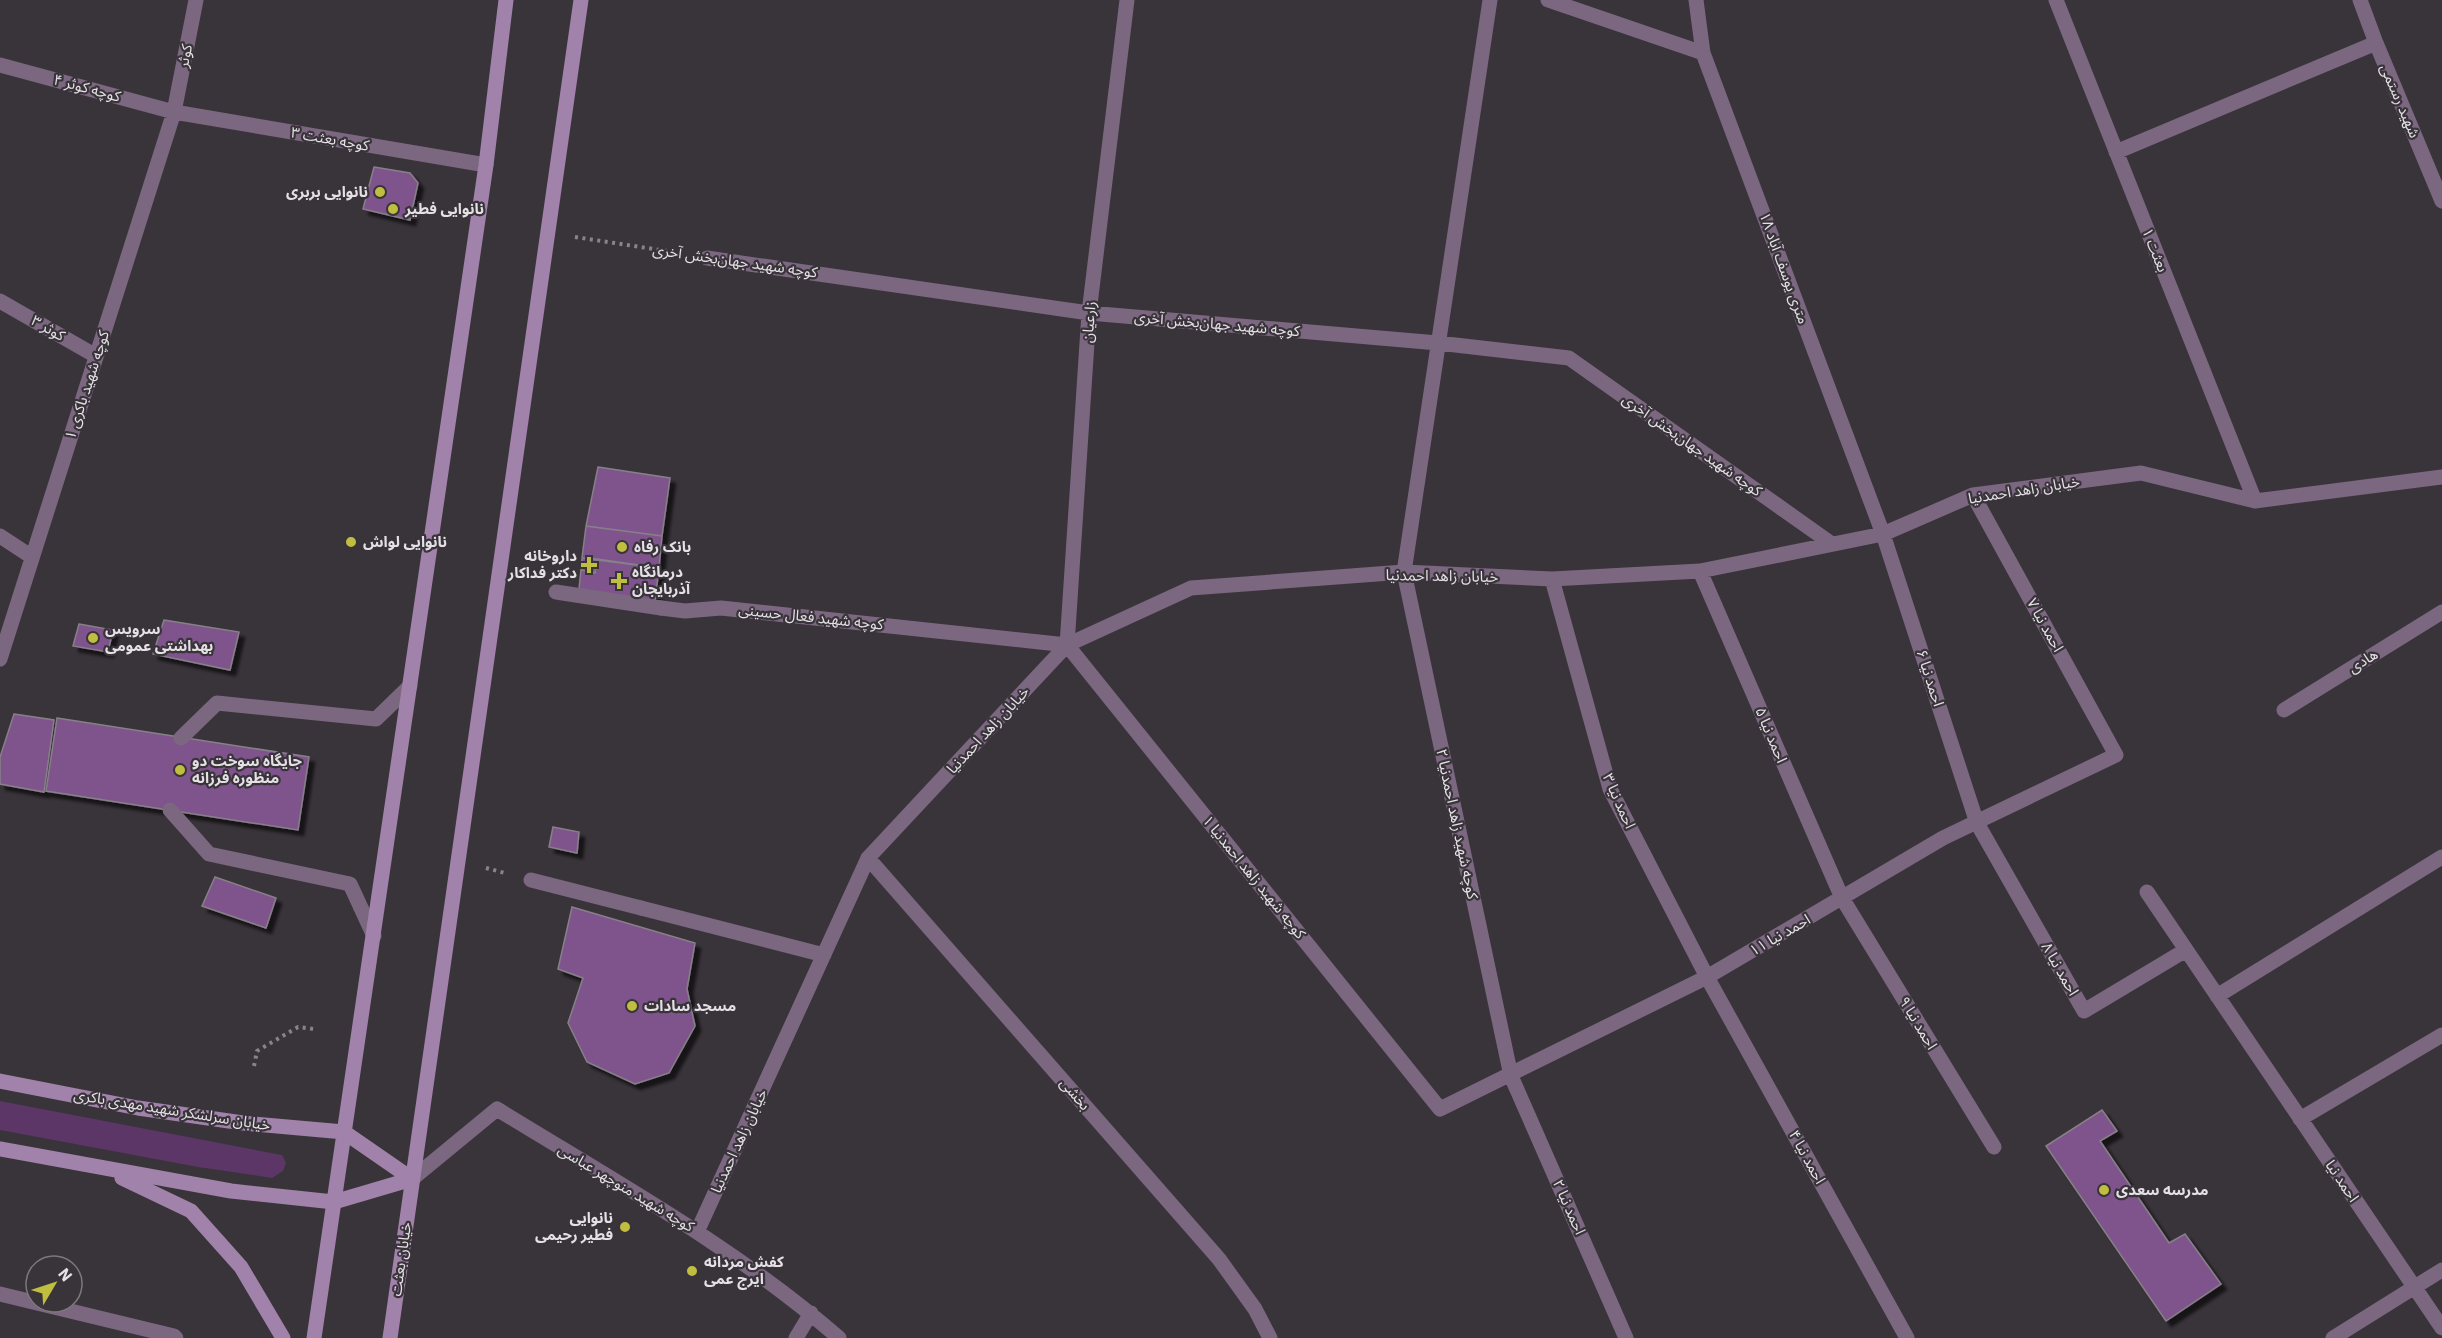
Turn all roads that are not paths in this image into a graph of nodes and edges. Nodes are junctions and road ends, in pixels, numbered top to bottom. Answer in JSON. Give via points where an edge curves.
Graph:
{"nodes":[{"id":1,"x":196,"y":0,"type":"edge"},
{"id":2,"x":506,"y":0,"type":"edge"},
{"id":3,"x":580,"y":0,"type":"edge"},
{"id":4,"x":1127,"y":0,"type":"edge"},
{"id":5,"x":1490,"y":0,"type":"edge"},
{"id":6,"x":1548,"y":0,"type":"edge"},
{"id":7,"x":1696,"y":0,"type":"edge"},
{"id":8,"x":2056,"y":0,"type":"edge"},
{"id":9,"x":2360,"y":0,"type":"edge"},
{"id":10,"x":2376,"y":43,"type":"junction"},
{"id":11,"x":1703,"y":53,"type":"junction"},
{"id":12,"x":0,"y":65,"type":"edge"},
{"id":13,"x":174,"y":112,"type":"junction"},
{"id":14,"x":2116,"y":152,"type":"junction"},
{"id":15,"x":486,"y":165,"type":"junction"},
{"id":16,"x":2442,"y":201,"type":"edge"},
{"id":17,"x":707,"y":258,"type":"road end"},
{"id":18,"x":0,"y":301,"type":"edge"},
{"id":19,"x":1089,"y":313,"type":"junction"},
{"id":20,"x":1438,"y":343,"type":"junction"},
{"id":21,"x":96,"y":356,"type":"junction"},
{"id":22,"x":2442,"y":477,"type":"edge"},
{"id":23,"x":1973,"y":495,"type":"junction"},
{"id":24,"x":2255,"y":501,"type":"junction"},
{"id":25,"x":1883,"y":534,"type":"junction"},
{"id":26,"x":0,"y":536,"type":"edge"},
{"id":27,"x":1832,"y":544,"type":"junction"},
{"id":28,"x":32,"y":557,"type":"junction"},
{"id":29,"x":1700,"y":571,"type":"junction"},
{"id":30,"x":1404,"y":572,"type":"junction"},
{"id":31,"x":1552,"y":579,"type":"junction"},
{"id":32,"x":556,"y":592,"type":"dead end"},
{"id":33,"x":2442,"y":612,"type":"edge"},
{"id":34,"x":1067,"y":645,"type":"junction"},
{"id":35,"x":0,"y":659,"type":"edge"},
{"id":36,"x":410,"y":686,"type":"junction"},
{"id":37,"x":2284,"y":710,"type":"dead end"},
{"id":38,"x":181,"y":738,"type":"dead end"},
{"id":39,"x":2116,"y":755,"type":"joint"},
{"id":40,"x":170,"y":810,"type":"dead end"},
{"id":41,"x":1977,"y":822,"type":"junction"},
{"id":42,"x":2442,"y":857,"type":"edge"},
{"id":43,"x":868,"y":858,"type":"junction"},
{"id":44,"x":531,"y":880,"type":"road end"},
{"id":45,"x":2147,"y":892,"type":"dead end"},
{"id":46,"x":1842,"y":898,"type":"junction"},
{"id":47,"x":374,"y":936,"type":"junction"},
{"id":48,"x":2186,"y":950,"type":"junction"},
{"id":49,"x":824,"y":955,"type":"junction"},
{"id":50,"x":1707,"y":977,"type":"junction"},
{"id":51,"x":2217,"y":996,"type":"junction"},
{"id":52,"x":2442,"y":1035,"type":"edge"},
{"id":53,"x":1511,"y":1076,"type":"junction"},
{"id":54,"x":0,"y":1081,"type":"edge"},
{"id":55,"x":1440,"y":1109,"type":"joint"},
{"id":56,"x":2300,"y":1119,"type":"junction"},
{"id":57,"x":344,"y":1132,"type":"junction"},
{"id":58,"x":1994,"y":1147,"type":"dead end"},
{"id":59,"x":0,"y":1149,"type":"edge"},
{"id":60,"x":103,"y":1169,"type":"junction"},
{"id":61,"x":412,"y":1179,"type":"junction"},
{"id":62,"x":334,"y":1202,"type":"junction"},
{"id":63,"x":697,"y":1232,"type":"junction"},
{"id":64,"x":2442,"y":1270,"type":"edge"},
{"id":65,"x":2414,"y":1288,"type":"junction"},
{"id":66,"x":0,"y":1294,"type":"edge"},
{"id":67,"x":811,"y":1313,"type":"junction"},
{"id":68,"x":2442,"y":1328,"type":"edge"},
{"id":69,"x":176,"y":1338,"type":"edge"},
{"id":70,"x":283,"y":1338,"type":"edge"},
{"id":71,"x":314,"y":1338,"type":"edge"},
{"id":72,"x":390,"y":1338,"type":"edge"},
{"id":73,"x":796,"y":1338,"type":"edge"},
{"id":74,"x":839,"y":1338,"type":"edge"},
{"id":75,"x":1270,"y":1338,"type":"edge"},
{"id":76,"x":1626,"y":1338,"type":"edge"},
{"id":77,"x":1907,"y":1338,"type":"edge"},
{"id":78,"x":2333,"y":1338,"type":"edge"}],
"edges":[{"from":1,"to":13,"type":"street","name":"کوثر"},
{"from":2,"to":15,"type":"main road"},
{"from":3,"to":61,"type":"main road","name":"خیابان بعثت"},
{"from":4,"to":19,"type":"street","name":"زارعیان"},
{"from":5,"to":20,"type":"street"},
{"from":6,"to":11,"type":"street"},
{"from":7,"to":11,"type":"street","name":"۱۸ متری یوسف آباد"},
{"from":8,"to":14,"type":"street","name":"بعثت ۱"},
{"from":9,"to":10,"type":"street","name":"شهید رستمی"},
{"from":10,"to":14,"type":"street"},
{"from":10,"to":16,"type":"street","name":"شهید رستمی"},
{"from":11,"to":25,"type":"street","name":"۱۸ متری یوسف آباد"},
{"from":12,"to":13,"type":"street","name":"کوچه کوثر ۴"},
{"from":13,"to":15,"type":"street","name":"کوچه بعثت ۳"},
{"from":13,"to":21,"type":"street","name":"کوچه شهید باکری ۱"},
{"from":14,"to":24,"type":"street","name":"بعثت ۱"},
{"from":15,"to":36,"type":"main road"},
{"from":17,"to":19,"type":"street","name":"کوچه شهید جهان‌بخش آخری"},
{"from":18,"to":21,"type":"street","name":"کوثر ۳"},
{"from":19,"to":20,"type":"street","name":"کوچه شهید جهان‌بخش آخری"},
{"from":19,"to":34,"type":"street","name":"زارعیان"},
{"from":20,"to":27,"type":"street","name":"کوچه شهید جهان‌بخش آخری","via":[[1569,358]]},
{"from":20,"to":30,"type":"street"},
{"from":21,"to":28,"type":"street","name":"کوچه شهید باکری ۱"},
{"from":22,"to":24,"type":"street","name":"خیابان زاهد احمدنیا"},
{"from":23,"to":24,"type":"street","name":"خیابان زاهد احمدنیا","via":[[2141,473]]},
{"from":23,"to":25,"type":"street","name":"خیابان زاهد احمدنیا"},
{"from":23,"to":39,"type":"street","name":"احمد نیا ۷"},
{"from":25,"to":27,"type":"street","name":"خیابان زاهد احمدنیا"},
{"from":25,"to":41,"type":"street","name":"احمد نیا ۶"},
{"from":26,"to":28,"type":"street"},
{"from":27,"to":29,"type":"street","name":"خیابان زاهد احمدنیا"},
{"from":28,"to":35,"type":"street","name":"کوچه شهید باکری ۱"},
{"from":29,"to":31,"type":"street","name":"خیابان زاهد احمدنیا"},
{"from":29,"to":46,"type":"street","name":"احمد نیا ۵"},
{"from":30,"to":31,"type":"street","name":"خیابان زاهد احمدنیا"},
{"from":30,"to":34,"type":"street","name":"خیابان زاهد احمدنیا","via":[[1191,588]]},
{"from":30,"to":53,"type":"street","name":"کوچه شهید زاهد احمدنیا ۲"},
{"from":31,"to":50,"type":"street","name":"احمد نیا ۳","via":[[1610,789]]},
{"from":32,"to":34,"type":"street","name":"کوچه شهید فعال حسینی","via":[[686,611],[721,608]]},
{"from":33,"to":37,"type":"street","name":"هادی"},
{"from":34,"to":43,"type":"street","name":"خیابان زاهد احمدنیا"},
{"from":34,"to":55,"type":"street","name":"کوچه شهید زاهد احمدنیا ۱"},
{"from":36,"to":38,"type":"street","via":[[376,719],[217,704]]},
{"from":36,"to":47,"type":"main road"},
{"from":39,"to":41,"type":"street","name":"احمد نیا ۱۱"},
{"from":40,"to":47,"type":"street","via":[[209,854],[350,884]]},
{"from":41,"to":46,"type":"street","name":"احمد نیا ۱۱"},
{"from":41,"to":48,"type":"street","name":"احمد نیا ۸","via":[[2084,1011]]},
{"from":42,"to":51,"type":"street"},
{"from":43,"to":49,"type":"street","name":"خیابان زاهد احمدنیا"},
{"from":43,"to":75,"type":"street","name":"بخشی","via":[[1219,1259],[1255,1309]]},
{"from":44,"to":49,"type":"street"},
{"from":45,"to":48,"type":"street","name":"احمد نیا"},
{"from":46,"to":50,"type":"street","name":"احمد نیا ۱۱"},
{"from":46,"to":58,"type":"street","name":"احمد نیا ۹"},
{"from":47,"to":57,"type":"main road"},
{"from":48,"to":51,"type":"street","name":"احمد نیا"},
{"from":49,"to":63,"type":"street","name":"خیابان زاهد احمدنیا"},
{"from":50,"to":53,"type":"street","name":"احمد نیا ۱۱"},
{"from":50,"to":77,"type":"street","name":"احمد نیا ۴"},
{"from":51,"to":56,"type":"street","name":"احمد نیا"},
{"from":52,"to":56,"type":"street"},
{"from":53,"to":55,"type":"street","name":"احمد نیا ۱۱"},
{"from":53,"to":76,"type":"street","name":"احمد نیا ۲"},
{"from":54,"to":57,"type":"main road","name":"خیابان سرلشکر شهید مهدی باکری","via":[[147,1109]]},
{"from":56,"to":65,"type":"street","name":"احمد نیا"},
{"from":57,"to":61,"type":"main road"},
{"from":57,"to":62,"type":"main road"},
{"from":59,"to":60,"type":"main road"},
{"from":60,"to":62,"type":"main road","via":[[231,1191]]},
{"from":60,"to":70,"type":"main road","via":[[191,1211],[241,1267]]},
{"from":61,"to":62,"type":"main road"},
{"from":61,"to":63,"type":"street","name":"کوچه شهید منوچهر عباسی","via":[[497,1110]]},
{"from":61,"to":72,"type":"main road","name":"خیابان بعثت"},
{"from":62,"to":71,"type":"main road"},
{"from":63,"to":67,"type":"street","name":"کوچه شهید منوچهر عباسی"},
{"from":64,"to":65,"type":"street"},
{"from":65,"to":68,"type":"street","name":"احمد نیا"},
{"from":65,"to":78,"type":"street"},
{"from":66,"to":69,"type":"street"},
{"from":67,"to":73,"type":"street"},
{"from":67,"to":74,"type":"street","name":"کوچه شهید منوچهر عباسی"}]}
